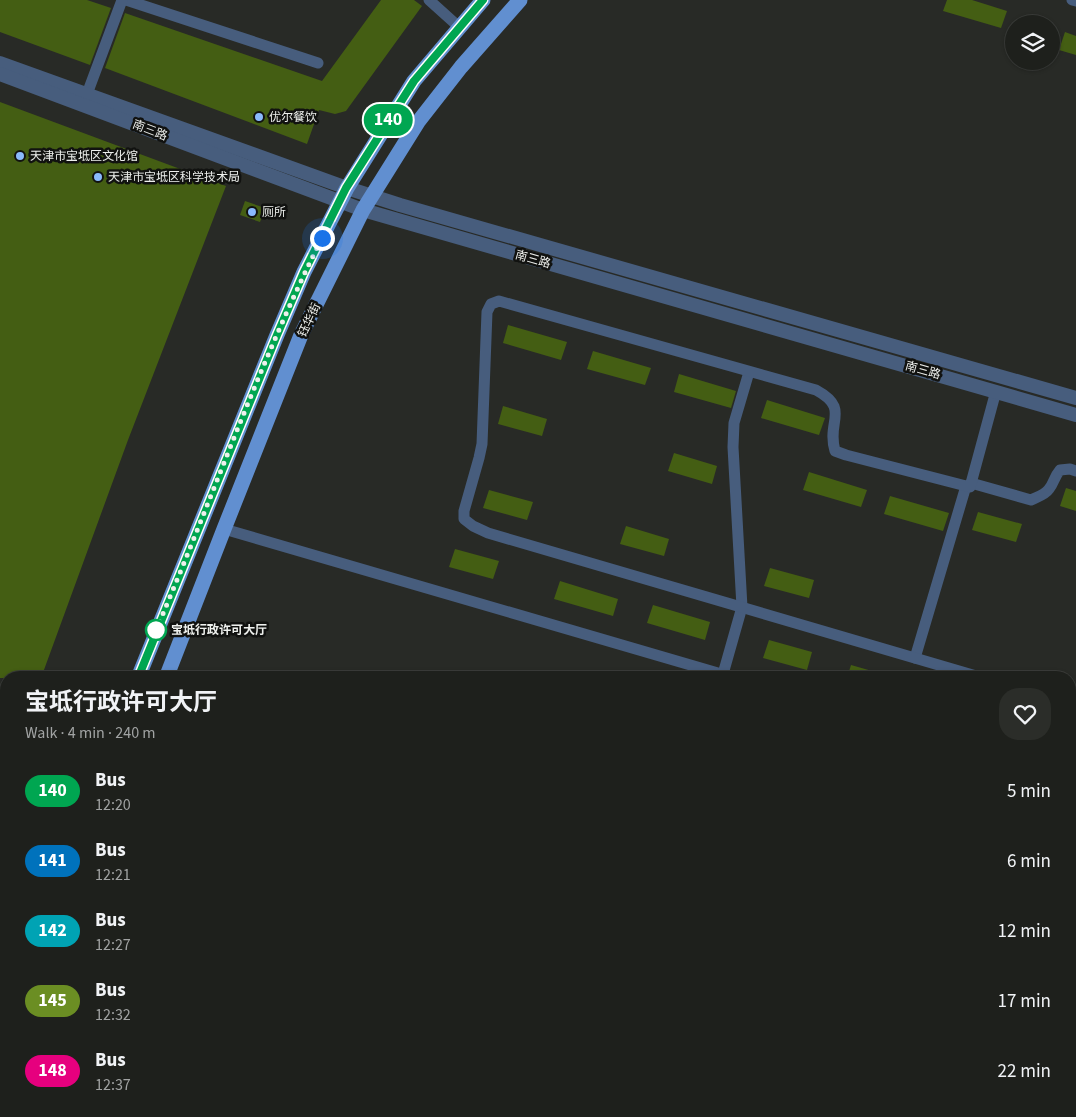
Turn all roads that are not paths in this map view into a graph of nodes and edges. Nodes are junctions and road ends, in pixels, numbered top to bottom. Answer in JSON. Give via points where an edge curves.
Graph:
{"nodes":[{"id":1,"x":122,"y":0,"type":"edge"},
{"id":2,"x":126,"y":0,"type":"edge"},
{"id":3,"x":429,"y":0,"type":"edge"},
{"id":4,"x":483,"y":0,"type":"edge"},
{"id":5,"x":520,"y":0,"type":"edge"},
{"id":6,"x":1072,"y":0,"type":"edge"},
{"id":7,"x":1076,"y":1,"type":"edge"},
{"id":8,"x":459,"y":27,"type":"junction"},
{"id":9,"x":0,"y":63,"type":"edge"},
{"id":10,"x":318,"y":63,"type":"dead end"},
{"id":11,"x":0,"y":74,"type":"edge"},
{"id":12,"x":87,"y":94,"type":"junction"},
{"id":13,"x":343,"y":195,"type":"junction"},
{"id":14,"x":371,"y":196,"type":"junction"},
{"id":15,"x":363,"y":210,"type":"junction"},
{"id":16,"x":749,"y":372,"type":"junction"},
{"id":17,"x":996,"y":392,"type":"junction"},
{"id":18,"x":1076,"y":398,"type":"edge"},
{"id":19,"x":1076,"y":415,"type":"edge"},
{"id":20,"x":1076,"y":470,"type":"edge"},
{"id":21,"x":969,"y":484,"type":"junction"},
{"id":22,"x":224,"y":528,"type":"junction"},
{"id":23,"x":742,"y":607,"type":"junction"},
{"id":24,"x":915,"y":658,"type":"junction"},
{"id":25,"x":141,"y":671,"type":"edge"},
{"id":26,"x":169,"y":671,"type":"edge"},
{"id":27,"x":713,"y":671,"type":"edge"},
{"id":28,"x":724,"y":671,"type":"edge"},
{"id":29,"x":959,"y":671,"type":"edge"}],
"edges":[{"from":1,"to":12,"type":"street"},
{"from":2,"to":10,"type":"street"},
{"from":3,"to":8,"type":"street"},
{"from":4,"to":8,"type":"main road","name":"钰华街"},
{"from":5,"to":14,"type":"main road","name":"钰华街","via":[[478,46],[418,122]]},
{"from":6,"to":7,"type":"street"},
{"from":8,"to":13,"type":"main road","name":"钰华街","via":[[414,81]]},
{"from":9,"to":12,"type":"street","name":"南三路"},
{"from":11,"to":13,"type":"street","name":"南三路"},
{"from":12,"to":13,"type":"street","name":"南三路"},
{"from":13,"to":14,"type":"street","name":"南三路"},
{"from":13,"to":15,"type":"street","name":"南三路"},
{"from":13,"to":25,"type":"main road","name":"钰华街","via":[[277,335]]},
{"from":14,"to":15,"type":"main road","name":"钰华街"},
{"from":14,"to":18,"type":"street","name":"南三路"},
{"from":15,"to":17,"type":"street","name":"南三路"},
{"from":15,"to":22,"type":"main road","name":"钰华街","via":[[301,335]]},
{"from":16,"to":21,"type":"street","via":[[816,390],[828,397],[836,412],[832,439],[835,450]]},
{"from":16,"to":23,"type":"street","via":[[734,423],[733,447]]},
{"from":16,"to":23,"type":"street","via":[[499,301],[491,304],[487,312],[482,444],[464,511],[464,519],[488,533]]},
{"from":17,"to":19,"type":"street","name":"南三路"},
{"from":17,"to":21,"type":"street"},
{"from":20,"to":21,"type":"street","via":[[1060,470],[1045,494],[1031,500]]},
{"from":21,"to":24,"type":"street"},
{"from":22,"to":26,"type":"main road","name":"钰华街"},
{"from":22,"to":27,"type":"street"},
{"from":23,"to":24,"type":"street"},
{"from":23,"to":28,"type":"street"},
{"from":24,"to":29,"type":"street"}]}
